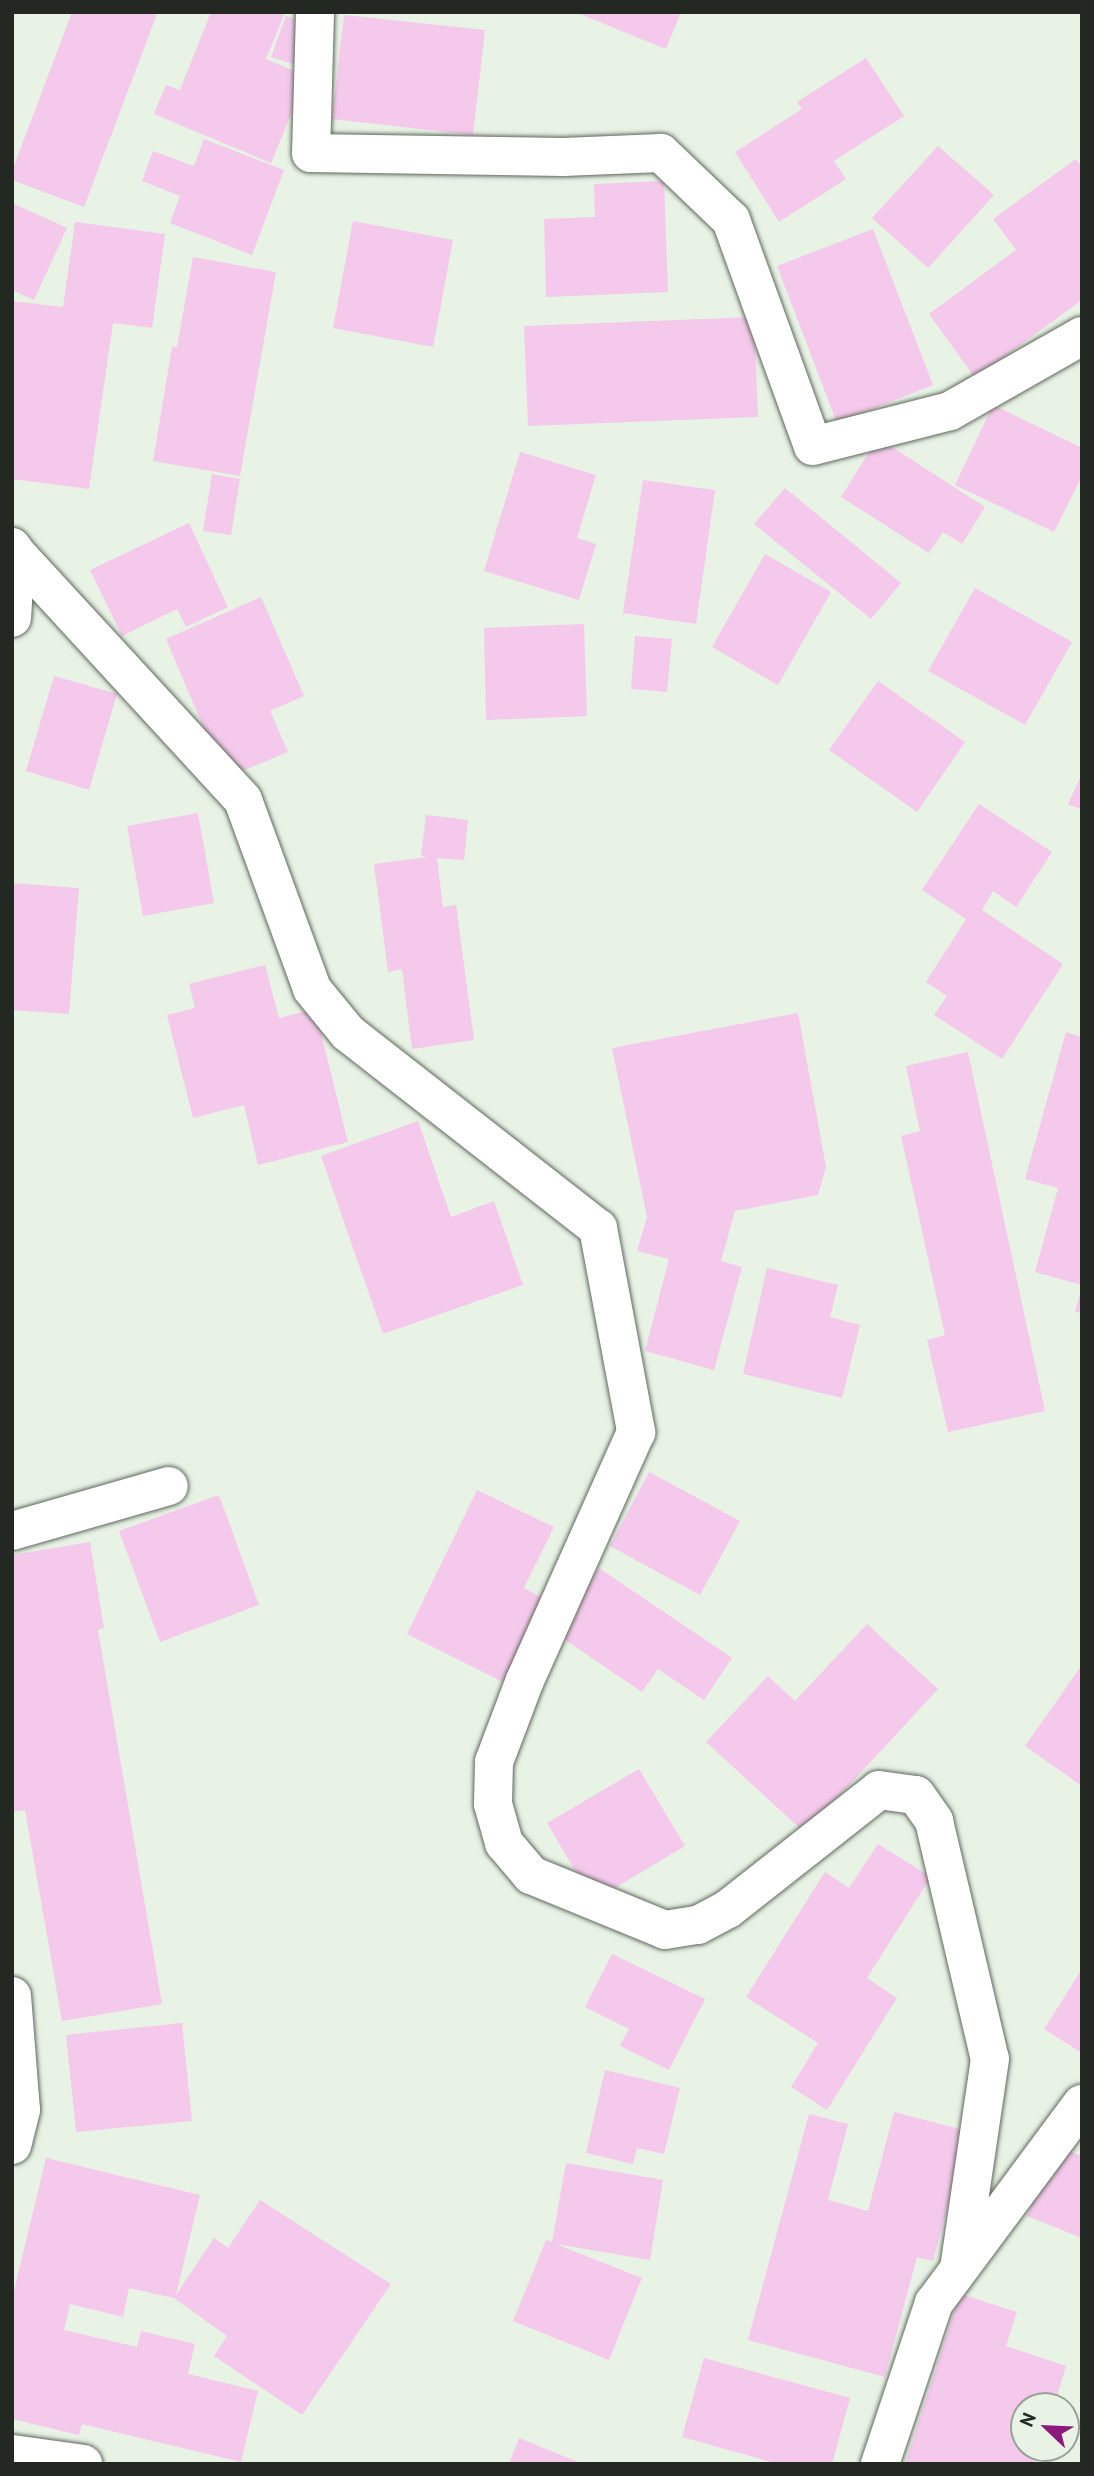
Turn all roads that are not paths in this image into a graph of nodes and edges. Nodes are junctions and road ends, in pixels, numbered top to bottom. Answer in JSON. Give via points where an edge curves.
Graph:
{"nodes":[{"id":1,"x":316,"y":12,"type":"edge"},
{"id":2,"x":1082,"y":336,"type":"edge"},
{"id":3,"x":14,"y":550,"type":"edge"},
{"id":4,"x":12,"y":618,"type":"edge"},
{"id":5,"x":169,"y":1486,"type":"dead end"},
{"id":6,"x":12,"y":1531,"type":"edge"},
{"id":7,"x":12,"y":1996,"type":"edge"},
{"id":8,"x":1082,"y":2104,"type":"edge"},
{"id":9,"x":12,"y":2145,"type":"edge"},
{"id":10,"x":959,"y":2269,"type":"junction"},
{"id":11,"x":12,"y":2454,"type":"edge"},
{"id":12,"x":83,"y":2464,"type":"edge"},
{"id":13,"x":880,"y":2464,"type":"edge"}],
"edges":[{"from":1,"to":2,"type":"street","via":[[311,153],[563,157],[661,153],[731,220],[813,446],[950,411]]},
{"from":3,"to":4,"type":"street"},
{"from":3,"to":10,"type":"street","via":[[243,800],[312,989],[348,1033],[598,1228],[636,1432],[524,1680],[494,1762],[493,1804],[504,1843],[531,1875],[665,1930],[698,1925],[728,1909],[879,1790],[916,1795],[934,1821],[990,2059]]},
{"from":5,"to":6,"type":"street"},
{"from":7,"to":9,"type":"street","via":[[21,2110]]},
{"from":8,"to":10,"type":"street"},
{"from":10,"to":13,"type":"street","via":[[934,2303]]},
{"from":11,"to":12,"type":"street"}]}
